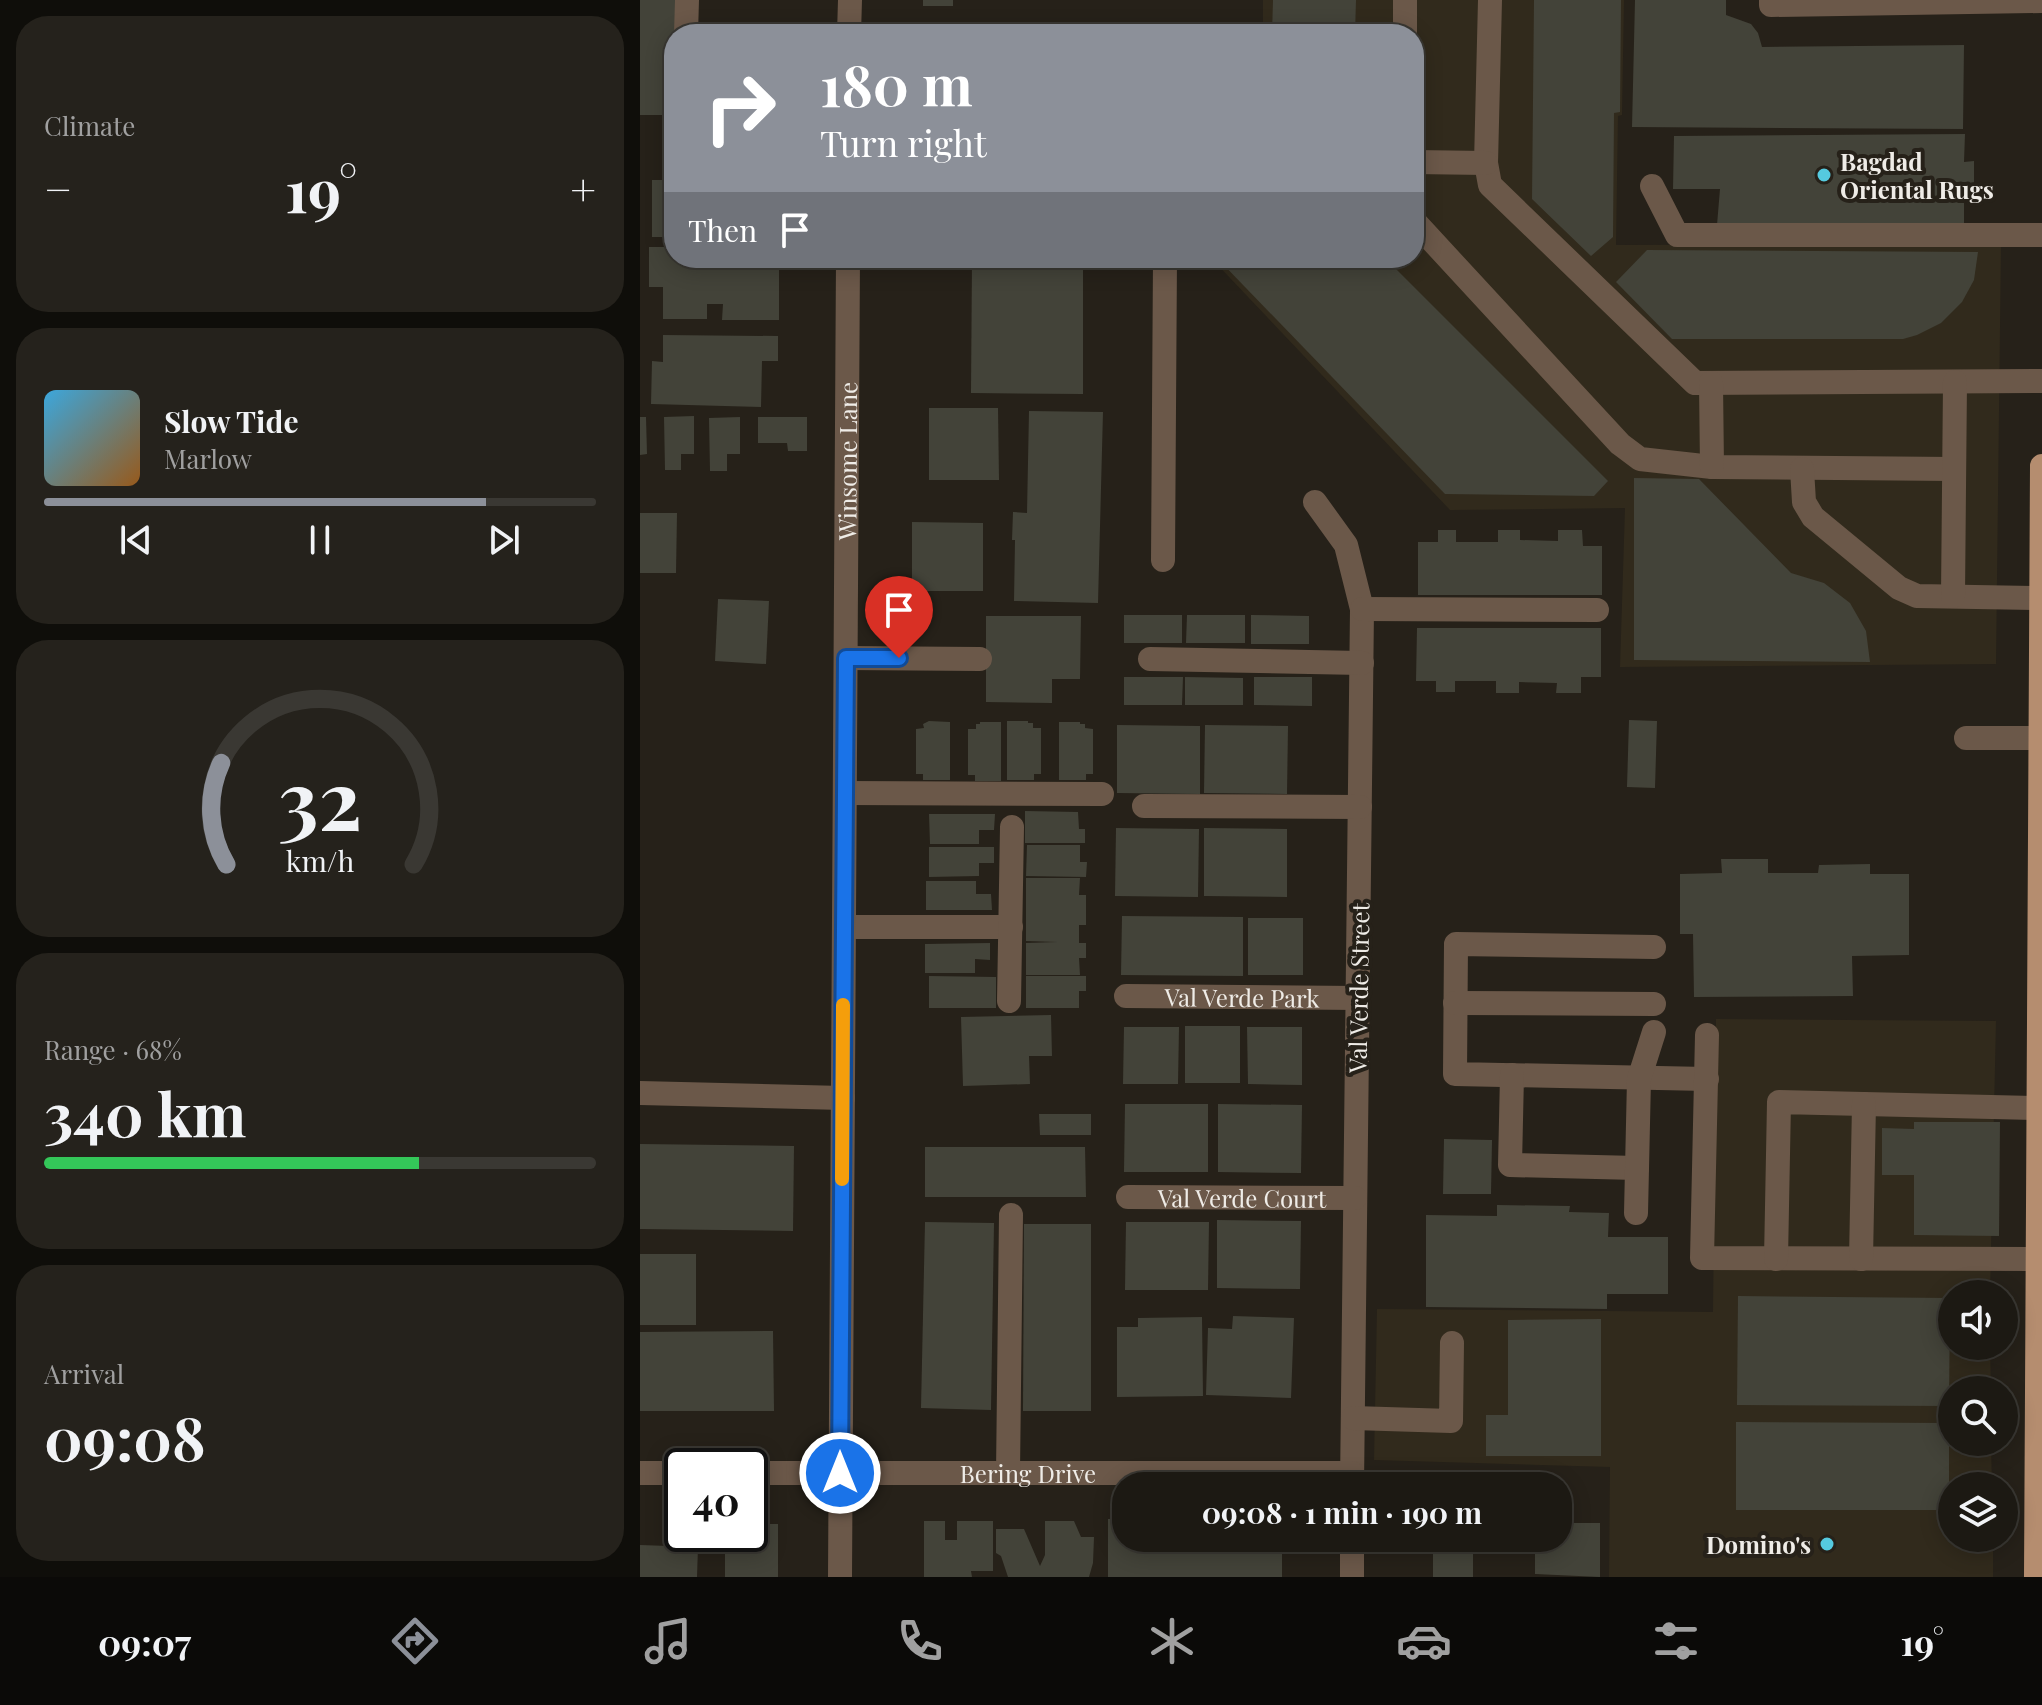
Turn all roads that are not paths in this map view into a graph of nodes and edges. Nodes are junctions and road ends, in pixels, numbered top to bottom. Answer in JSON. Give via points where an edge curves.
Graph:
{"nodes":[{"id":1,"x":687,"y":0,"type":"edge"},
{"id":2,"x":850,"y":0,"type":"edge"},
{"id":3,"x":1405,"y":0,"type":"edge"},
{"id":4,"x":1490,"y":0,"type":"edge"},
{"id":5,"x":1771,"y":0,"type":"edge"},
{"id":6,"x":1951,"y":1,"type":"edge"},
{"id":7,"x":2042,"y":1,"type":"edge"},
{"id":8,"x":686,"y":24,"type":"edge"},
{"id":9,"x":849,"y":24,"type":"edge"},
{"id":10,"x":1405,"y":24,"type":"edge"},
{"id":11,"x":1424,"y":162,"type":"edge"},
{"id":12,"x":1486,"y":163,"type":"junction"},
{"id":13,"x":1652,"y":186,"type":"dead end"},
{"id":14,"x":1424,"y":232,"type":"edge"},
{"id":15,"x":2042,"y":235,"type":"edge"},
{"id":16,"x":848,"y":268,"type":"edge"},
{"id":17,"x":1165,"y":268,"type":"edge"},
{"id":18,"x":2042,"y":381,"type":"edge"},
{"id":19,"x":1955,"y":382,"type":"junction"},
{"id":20,"x":1711,"y":383,"type":"junction"},
{"id":21,"x":2042,"y":466,"type":"edge"},
{"id":22,"x":1712,"y":467,"type":"junction"},
{"id":23,"x":1802,"y":469,"type":"junction"},
{"id":24,"x":1954,"y":469,"type":"junction"},
{"id":25,"x":1315,"y":502,"type":"dead end"},
{"id":26,"x":1163,"y":560,"type":"dead end"},
{"id":27,"x":1953,"y":596,"type":"junction"},
{"id":28,"x":2040,"y":598,"type":"junction"},
{"id":29,"x":1362,"y":609,"type":"junction"},
{"id":30,"x":1597,"y":610,"type":"dead end"},
{"id":31,"x":846,"y":658,"type":"junction"},
{"id":32,"x":980,"y":659,"type":"dead end"},
{"id":33,"x":1150,"y":659,"type":"dead end"},
{"id":34,"x":1362,"y":663,"type":"junction"},
{"id":35,"x":1966,"y":738,"type":"dead end"},
{"id":36,"x":2040,"y":738,"type":"junction"},
{"id":37,"x":845,"y":793,"type":"junction"},
{"id":38,"x":1102,"y":794,"type":"dead end"},
{"id":39,"x":1144,"y":806,"type":"dead end"},
{"id":40,"x":1360,"y":807,"type":"junction"},
{"id":41,"x":2042,"y":810,"type":"edge"},
{"id":42,"x":1012,"y":827,"type":"dead end"},
{"id":43,"x":844,"y":927,"type":"junction"},
{"id":44,"x":1011,"y":927,"type":"junction"},
{"id":45,"x":1654,"y":947,"type":"dead end"},
{"id":46,"x":1126,"y":996,"type":"dead end"},
{"id":47,"x":1358,"y":998,"type":"junction"},
{"id":48,"x":1009,"y":1001,"type":"dead end"},
{"id":49,"x":1455,"y":1003,"type":"junction"},
{"id":50,"x":1654,"y":1004,"type":"dead end"},
{"id":51,"x":1654,"y":1032,"type":"dead end"},
{"id":52,"x":1707,"y":1035,"type":"dead end"},
{"id":53,"x":2040,"y":1041,"type":"edge"},
{"id":54,"x":1512,"y":1075,"type":"junction"},
{"id":55,"x":1639,"y":1079,"type":"junction"},
{"id":56,"x":1707,"y":1079,"type":"junction"},
{"id":57,"x":640,"y":1093,"type":"edge"},
{"id":58,"x":843,"y":1098,"type":"junction"},
{"id":59,"x":1864,"y":1104,"type":"junction"},
{"id":60,"x":2037,"y":1108,"type":"junction"},
{"id":61,"x":1637,"y":1168,"type":"junction"},
{"id":62,"x":1128,"y":1197,"type":"dead end"},
{"id":63,"x":1355,"y":1198,"type":"junction"},
{"id":64,"x":1636,"y":1213,"type":"dead end"},
{"id":65,"x":1011,"y":1215,"type":"dead end"},
{"id":66,"x":1776,"y":1259,"type":"junction"},
{"id":67,"x":1861,"y":1259,"type":"junction"},
{"id":68,"x":2037,"y":1259,"type":"junction"},
{"id":69,"x":1452,"y":1343,"type":"dead end"},
{"id":70,"x":1353,"y":1418,"type":"junction"},
{"id":71,"x":1352,"y":1472,"type":"edge"},
{"id":72,"x":640,"y":1473,"type":"edge"},
{"id":73,"x":664,"y":1473,"type":"edge"},
{"id":74,"x":768,"y":1473,"type":"edge"},
{"id":75,"x":840,"y":1473,"type":"junction"},
{"id":76,"x":1008,"y":1473,"type":"junction"},
{"id":77,"x":1112,"y":1475,"type":"edge"},
{"id":78,"x":1352,"y":1552,"type":"edge"},
{"id":79,"x":840,"y":1577,"type":"edge"},
{"id":80,"x":1352,"y":1577,"type":"edge"},
{"id":81,"x":2036,"y":1577,"type":"edge"}],
"edges":[{"from":1,"to":8,"type":"street"},
{"from":2,"to":9,"type":"street"},
{"from":3,"to":10,"type":"street"},
{"from":4,"to":12,"type":"street"},
{"from":5,"to":6,"type":"street","via":[[1771,5]]},
{"from":6,"to":7,"type":"street"},
{"from":11,"to":12,"type":"street"},
{"from":12,"to":20,"type":"street","via":[[1490,185],[1695,383]]},
{"from":13,"to":15,"type":"street","via":[[1677,235]]},
{"from":14,"to":22,"type":"street","via":[[1620,444],[1640,459]]},
{"from":16,"to":31,"type":"street","name":"Winsome Lane"},
{"from":17,"to":26,"type":"street"},
{"from":18,"to":19,"type":"street"},
{"from":19,"to":20,"type":"street"},
{"from":19,"to":24,"type":"street"},
{"from":20,"to":22,"type":"street"},
{"from":21,"to":28,"type":"main road"},
{"from":22,"to":23,"type":"street"},
{"from":23,"to":24,"type":"street"},
{"from":23,"to":27,"type":"street","via":[[1804,502],[1813,517],[1899,588],[1917,596]]},
{"from":24,"to":27,"type":"street"},
{"from":25,"to":29,"type":"street","name":"Val Verde Street","via":[[1346,545]]},
{"from":27,"to":28,"type":"street"},
{"from":28,"to":36,"type":"main road"},
{"from":29,"to":30,"type":"street"},
{"from":29,"to":34,"type":"street","name":"Val Verde Street"},
{"from":31,"to":32,"type":"street"},
{"from":31,"to":37,"type":"street","name":"Winsome Lane"},
{"from":33,"to":34,"type":"street"},
{"from":34,"to":40,"type":"street","name":"Val Verde Street"},
{"from":35,"to":36,"type":"street"},
{"from":36,"to":41,"type":"main road"},
{"from":37,"to":38,"type":"street"},
{"from":37,"to":43,"type":"street","name":"Winsome Lane"},
{"from":39,"to":40,"type":"street"},
{"from":40,"to":47,"type":"street","name":"Val Verde Street"},
{"from":41,"to":53,"type":"main road"},
{"from":42,"to":44,"type":"street"},
{"from":43,"to":44,"type":"street"},
{"from":43,"to":58,"type":"street","name":"Winsome Lane"},
{"from":44,"to":48,"type":"street"},
{"from":45,"to":49,"type":"street","via":[[1456,944]]},
{"from":46,"to":47,"type":"street","name":"Val Verde Park"},
{"from":47,"to":63,"type":"street","name":"Val Verde Street"},
{"from":49,"to":50,"type":"street"},
{"from":49,"to":54,"type":"street","via":[[1455,1074]]},
{"from":51,"to":55,"type":"street"},
{"from":52,"to":56,"type":"street"},
{"from":53,"to":60,"type":"main road"},
{"from":54,"to":55,"type":"street"},
{"from":54,"to":61,"type":"street","via":[[1510,1165]]},
{"from":55,"to":56,"type":"street"},
{"from":55,"to":61,"type":"street"},
{"from":56,"to":66,"type":"street","via":[[1702,1258]]},
{"from":57,"to":58,"type":"street"},
{"from":58,"to":75,"type":"street","name":"Winsome Lane"},
{"from":59,"to":60,"type":"street"},
{"from":59,"to":66,"type":"street","via":[[1779,1102]]},
{"from":59,"to":67,"type":"street"},
{"from":60,"to":68,"type":"main road"},
{"from":61,"to":64,"type":"street"},
{"from":62,"to":63,"type":"street","name":"Val Verde Court"},
{"from":63,"to":70,"type":"street","name":"Val Verde Street"},
{"from":65,"to":76,"type":"street"},
{"from":66,"to":67,"type":"street"},
{"from":67,"to":68,"type":"street"},
{"from":68,"to":81,"type":"main road"},
{"from":69,"to":70,"type":"street","via":[[1451,1421]]},
{"from":70,"to":71,"type":"street","name":"Val Verde Street"},
{"from":72,"to":73,"type":"street"},
{"from":74,"to":75,"type":"street","name":"Bering Drive"},
{"from":75,"to":76,"type":"street","name":"Bering Drive"},
{"from":75,"to":79,"type":"street","name":"Winsome Lane"},
{"from":76,"to":77,"type":"street","name":"Bering Drive"},
{"from":78,"to":80,"type":"street"}]}
